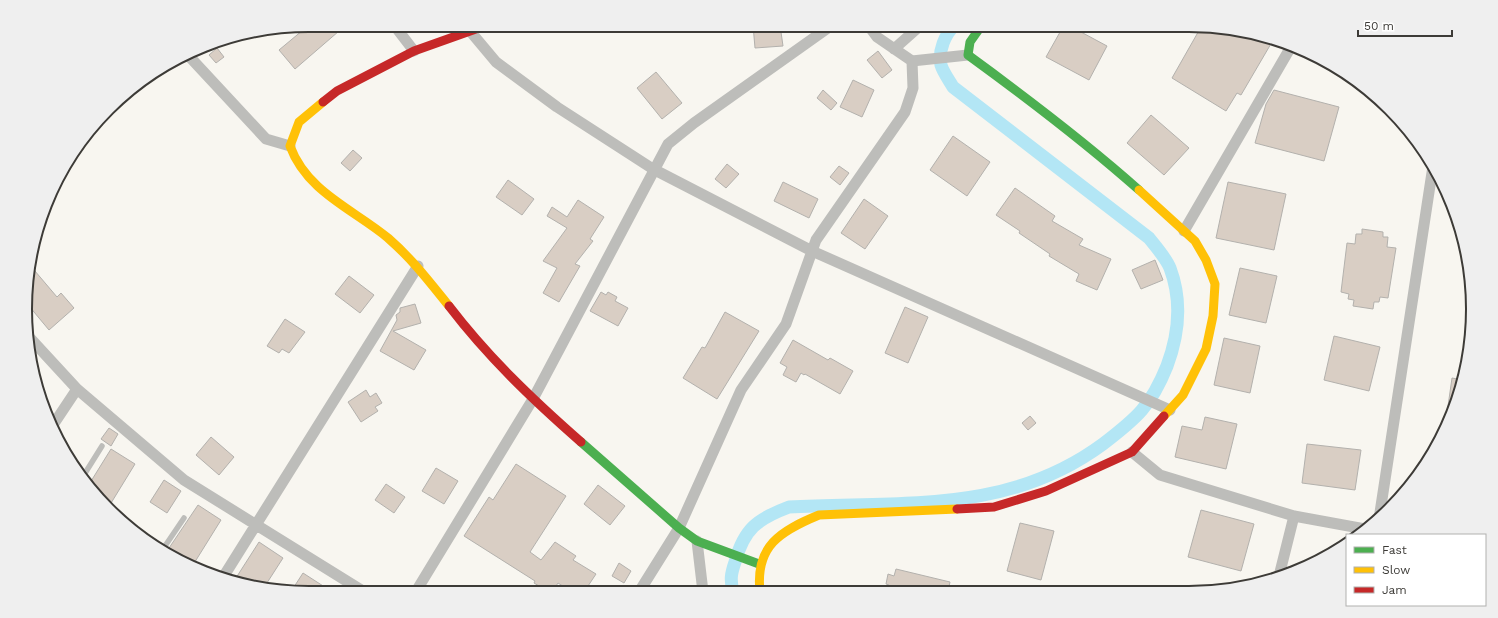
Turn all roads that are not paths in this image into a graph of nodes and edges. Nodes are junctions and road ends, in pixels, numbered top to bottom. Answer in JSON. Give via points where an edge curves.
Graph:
{"nodes":[{"id":1,"x":399,"y":32,"type":"edge"},
{"id":2,"x":467,"y":32,"type":"edge"},
{"id":3,"x":471,"y":32,"type":"edge"},
{"id":4,"x":822,"y":32,"type":"edge"},
{"id":5,"x":873,"y":32,"type":"edge"},
{"id":6,"x":913,"y":32,"type":"edge"},
{"id":7,"x":975,"y":32,"type":"edge"},
{"id":8,"x":894,"y":49,"type":"junction"},
{"id":9,"x":414,"y":51,"type":"junction"},
{"id":10,"x":1289,"y":51,"type":"edge"},
{"id":11,"x":968,"y":55,"type":"junction"},
{"id":12,"x":191,"y":59,"type":"edge"},
{"id":13,"x":912,"y":61,"type":"junction"},
{"id":14,"x":290,"y":146,"type":"junction"},
{"id":15,"x":653,"y":169,"type":"junction"},
{"id":16,"x":1432,"y":176,"type":"edge"},
{"id":17,"x":1184,"y":231,"type":"junction"},
{"id":18,"x":812,"y":251,"type":"junction"},
{"id":19,"x":418,"y":266,"type":"junction"},
{"id":20,"x":34,"y":342,"type":"edge"},
{"id":21,"x":77,"y":389,"type":"junction"},
{"id":22,"x":533,"y":399,"type":"junction"},
{"id":23,"x":1170,"y":410,"type":"junction"},
{"id":24,"x":56,"y":421,"type":"edge"},
{"id":25,"x":102,"y":446,"type":"dead end"},
{"id":26,"x":1132,"y":452,"type":"junction"},
{"id":27,"x":85,"y":473,"type":"edge"},
{"id":28,"x":1381,"y":509,"type":"edge"},
{"id":29,"x":1294,"y":516,"type":"junction"},
{"id":30,"x":184,"y":518,"type":"dead end"},
{"id":31,"x":256,"y":525,"type":"junction"},
{"id":32,"x":679,"y":528,"type":"junction"},
{"id":33,"x":1359,"y":528,"type":"edge"},
{"id":34,"x":698,"y":541,"type":"junction"},
{"id":35,"x":165,"y":546,"type":"edge"},
{"id":36,"x":759,"y":564,"type":"junction"},
{"id":37,"x":1280,"y":570,"type":"edge"},
{"id":38,"x":226,"y":573,"type":"edge"},
{"id":39,"x":355,"y":586,"type":"edge"},
{"id":40,"x":419,"y":586,"type":"edge"},
{"id":41,"x":643,"y":586,"type":"edge"},
{"id":42,"x":702,"y":586,"type":"edge"},
{"id":43,"x":760,"y":586,"type":"edge"}],
"edges":[{"from":1,"to":9,"type":"street"},
{"from":2,"to":9,"type":"street"},
{"from":3,"to":15,"type":"street","via":[[496,62],[557,107]]},
{"from":4,"to":15,"type":"street","via":[[668,144]]},
{"from":5,"to":8,"type":"street"},
{"from":6,"to":8,"type":"street"},
{"from":7,"to":11,"type":"street","via":[[968,46]]},
{"from":8,"to":13,"type":"street"},
{"from":9,"to":14,"type":"street","via":[[337,91],[299,122]]},
{"from":10,"to":17,"type":"street"},
{"from":11,"to":13,"type":"street"},
{"from":11,"to":17,"type":"street","via":[[1109,163]]},
{"from":12,"to":14,"type":"street","via":[[266,139]]},
{"from":13,"to":18,"type":"street","via":[[913,88],[905,112],[816,240]]},
{"from":14,"to":19,"type":"street","via":[[294,158],[313,183],[354,216],[386,237]]},
{"from":15,"to":18,"type":"street"},
{"from":15,"to":22,"type":"street"},
{"from":16,"to":28,"type":"street"},
{"from":17,"to":23,"type":"street","via":[[1195,241],[1215,284],[1213,316],[1206,350],[1183,395]]},
{"from":18,"to":23,"type":"street"},
{"from":18,"to":32,"type":"street","via":[[786,324],[741,390]]},
{"from":19,"to":22,"type":"street","via":[[475,340]]},
{"from":19,"to":31,"type":"street"},
{"from":20,"to":21,"type":"street"},
{"from":21,"to":24,"type":"street"},
{"from":21,"to":31,"type":"street","via":[[184,480]]},
{"from":22,"to":32,"type":"street"},
{"from":22,"to":40,"type":"street"},
{"from":23,"to":26,"type":"street"},
{"from":25,"to":27,"type":"lane"},
{"from":26,"to":29,"type":"street","via":[[1160,475]]},
{"from":26,"to":36,"type":"street","via":[[1046,491],[994,506],[819,515],[789,528],[766,552]]},
{"from":29,"to":33,"type":"street"},
{"from":29,"to":37,"type":"street"},
{"from":30,"to":35,"type":"lane"},
{"from":31,"to":38,"type":"street"},
{"from":31,"to":39,"type":"street"},
{"from":32,"to":34,"type":"street"},
{"from":32,"to":41,"type":"street"},
{"from":34,"to":36,"type":"street"},
{"from":34,"to":42,"type":"street"},
{"from":36,"to":43,"type":"street"}]}
